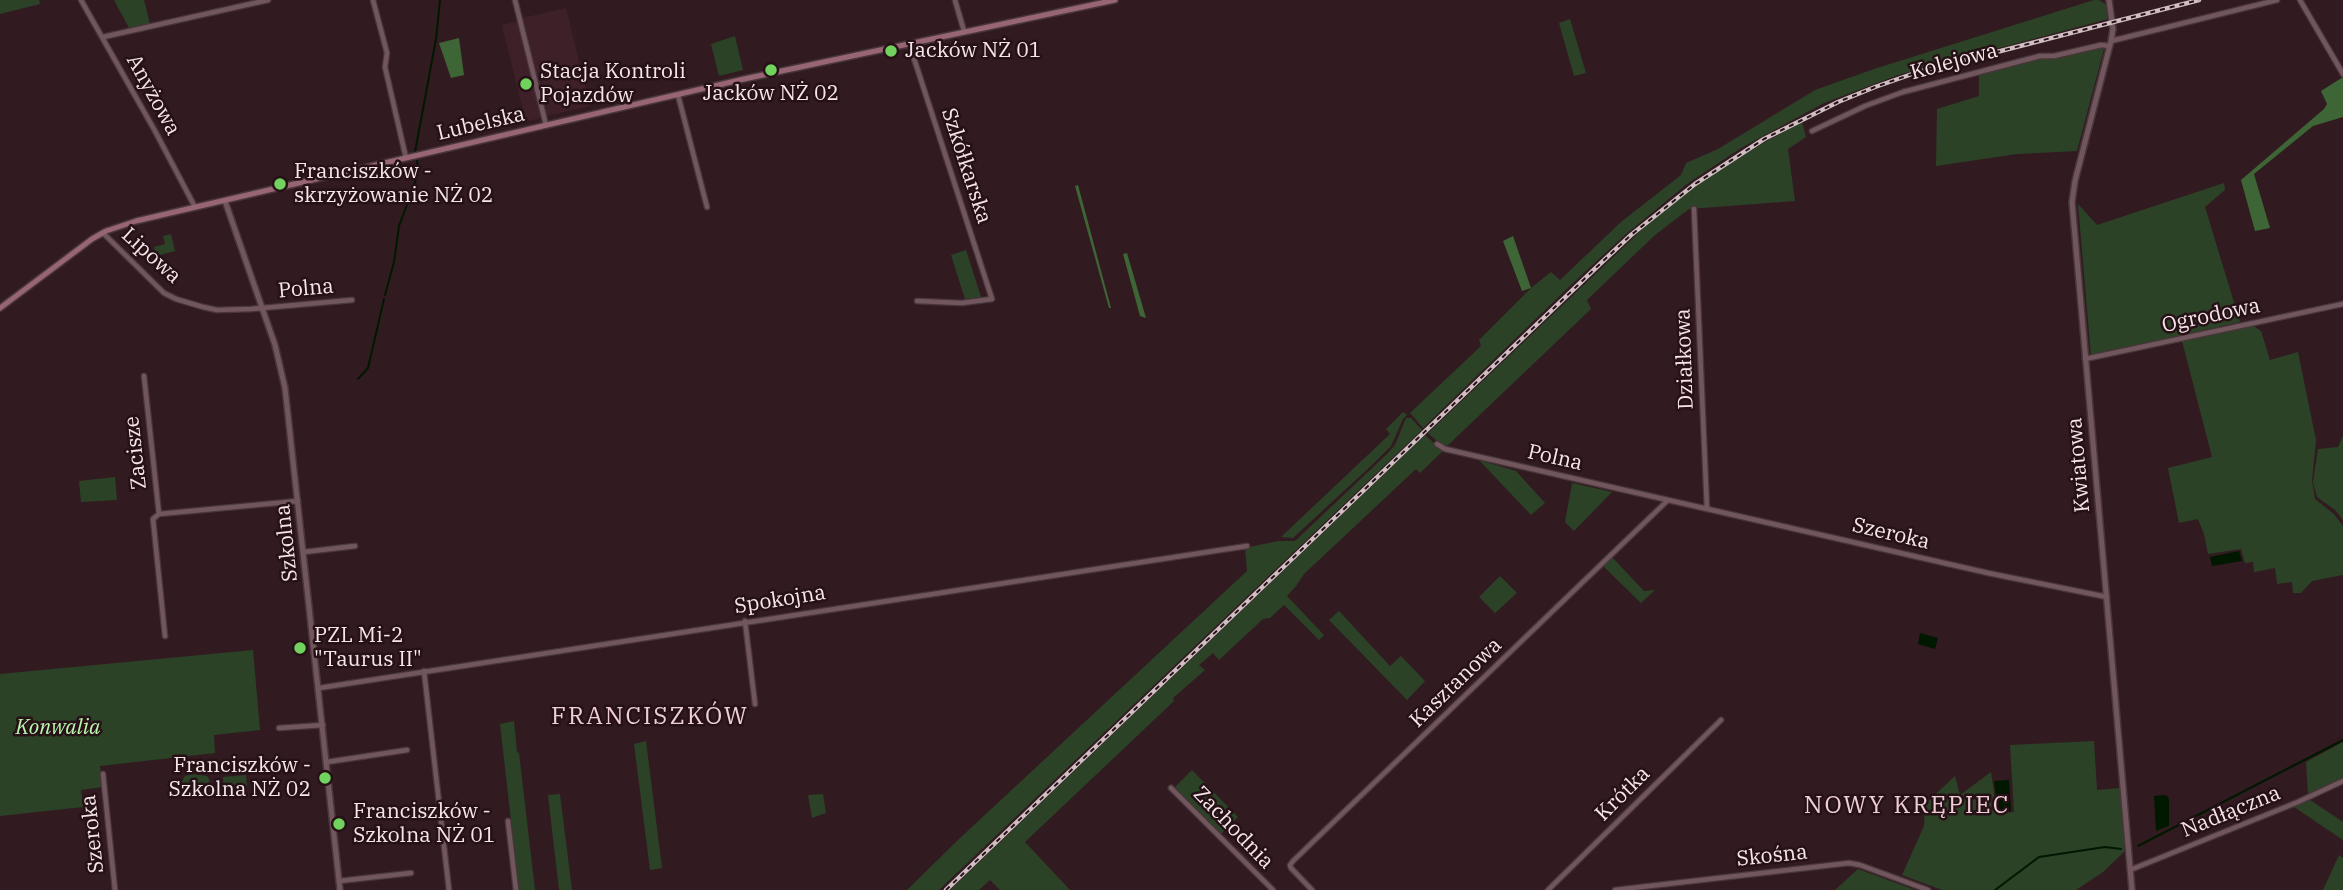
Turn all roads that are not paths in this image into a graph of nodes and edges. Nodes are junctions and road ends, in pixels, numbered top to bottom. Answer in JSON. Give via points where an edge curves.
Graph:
{"nodes":[{"id":1,"x":81,"y":0,"type":"edge"},
{"id":2,"x":268,"y":0,"type":"edge"},
{"id":3,"x":373,"y":0,"type":"edge"},
{"id":4,"x":516,"y":0,"type":"edge"},
{"id":5,"x":955,"y":0,"type":"edge"},
{"id":6,"x":1115,"y":0,"type":"edge"},
{"id":7,"x":2277,"y":0,"type":"edge"},
{"id":8,"x":2300,"y":0,"type":"edge"},
{"id":9,"x":2109,"y":1,"type":"edge"},
{"id":10,"x":964,"y":32,"type":"junction"},
{"id":11,"x":103,"y":37,"type":"junction"},
{"id":12,"x":909,"y":43,"type":"junction"},
{"id":13,"x":2111,"y":44,"type":"junction"},
{"id":14,"x":2343,"y":74,"type":"edge"},
{"id":15,"x":678,"y":95,"type":"junction"},
{"id":16,"x":546,"y":125,"type":"junction"},
{"id":17,"x":1812,"y":131,"type":"dead end"},
{"id":18,"x":406,"y":158,"type":"junction"},
{"id":19,"x":225,"y":201,"type":"junction"},
{"id":20,"x":195,"y":207,"type":"junction"},
{"id":21,"x":707,"y":207,"type":"dead end"},
{"id":22,"x":1694,"y":209,"type":"dead end"},
{"id":23,"x":103,"y":233,"type":"junction"},
{"id":24,"x":352,"y":300,"type":"dead end"},
{"id":25,"x":917,"y":301,"type":"dead end"},
{"id":26,"x":2343,"y":304,"type":"edge"},
{"id":27,"x":0,"y":308,"type":"edge"},
{"id":28,"x":263,"y":309,"type":"junction"},
{"id":29,"x":2085,"y":359,"type":"junction"},
{"id":30,"x":144,"y":376,"type":"dead end"},
{"id":31,"x":1437,"y":444,"type":"dead end"},
{"id":32,"x":298,"y":500,"type":"junction"},
{"id":33,"x":1668,"y":500,"type":"junction"},
{"id":34,"x":1707,"y":509,"type":"junction"},
{"id":35,"x":159,"y":514,"type":"junction"},
{"id":36,"x":1247,"y":546,"type":"dead end"},
{"id":37,"x":355,"y":547,"type":"dead end"},
{"id":38,"x":304,"y":552,"type":"junction"},
{"id":39,"x":2108,"y":597,"type":"junction"},
{"id":40,"x":745,"y":621,"type":"junction"},
{"id":41,"x":165,"y":636,"type":"dead end"},
{"id":42,"x":424,"y":671,"type":"junction"},
{"id":43,"x":319,"y":688,"type":"junction"},
{"id":44,"x":755,"y":704,"type":"dead end"},
{"id":45,"x":1721,"y":720,"type":"dead end"},
{"id":46,"x":323,"y":725,"type":"junction"},
{"id":47,"x":279,"y":728,"type":"dead end"},
{"id":48,"x":407,"y":750,"type":"dead end"},
{"id":49,"x":327,"y":762,"type":"junction"},
{"id":50,"x":103,"y":774,"type":"dead end"},
{"id":51,"x":2343,"y":781,"type":"edge"},
{"id":52,"x":1171,"y":788,"type":"dead end"},
{"id":53,"x":508,"y":821,"type":"dead end"},
{"id":54,"x":2130,"y":870,"type":"junction"},
{"id":55,"x":411,"y":873,"type":"dead end"},
{"id":56,"x":339,"y":881,"type":"junction"},
{"id":57,"x":115,"y":890,"type":"edge"},
{"id":58,"x":340,"y":890,"type":"edge"},
{"id":59,"x":449,"y":890,"type":"edge"},
{"id":60,"x":516,"y":890,"type":"edge"},
{"id":61,"x":1273,"y":890,"type":"edge"},
{"id":62,"x":1312,"y":890,"type":"edge"},
{"id":63,"x":1548,"y":890,"type":"edge"},
{"id":64,"x":1615,"y":890,"type":"edge"},
{"id":65,"x":1928,"y":890,"type":"edge"},
{"id":66,"x":2132,"y":890,"type":"edge"}],
"edges":[{"from":1,"to":11,"type":"street","name":"Anyżowa"},
{"from":2,"to":11,"type":"street"},
{"from":3,"to":18,"type":"street"},
{"from":4,"to":16,"type":"street"},
{"from":5,"to":10,"type":"street"},
{"from":6,"to":10,"type":"main road","name":"Lubelska"},
{"from":7,"to":13,"type":"street","name":"Kolejowa"},
{"from":8,"to":14,"type":"street"},
{"from":9,"to":13,"type":"street","name":"Kwiatowa"},
{"from":10,"to":12,"type":"main road","name":"Lubelska"},
{"from":11,"to":20,"type":"street","name":"Anyżowa"},
{"from":12,"to":15,"type":"main road","name":"Lubelska"},
{"from":12,"to":25,"type":"street","name":"Szkółkarska","via":[[992,299]]},
{"from":13,"to":17,"type":"street","name":"Kolejowa","via":[[2040,55],[1917,88]]},
{"from":13,"to":29,"type":"street","name":"Kwiatowa","via":[[2073,191]]},
{"from":15,"to":16,"type":"main road","name":"Lubelska"},
{"from":15,"to":21,"type":"street"},
{"from":16,"to":18,"type":"main road","name":"Lubelska"},
{"from":18,"to":19,"type":"main road","name":"Lubelska"},
{"from":19,"to":20,"type":"main road","name":"Lubelska"},
{"from":19,"to":28,"type":"street","name":"Szkolna"},
{"from":20,"to":23,"type":"main road","name":"Lubelska"},
{"from":22,"to":34,"type":"street","name":"Działkowa"},
{"from":23,"to":27,"type":"main road","name":"Lubelska"},
{"from":23,"to":28,"type":"street","name":"Lipowa","via":[[172,298],[216,310]]},
{"from":24,"to":28,"type":"street","name":"Polna"},
{"from":26,"to":29,"type":"street","name":"Ogrodowa"},
{"from":28,"to":32,"type":"street","name":"Szkolna","via":[[284,379]]},
{"from":29,"to":39,"type":"street","name":"Kwiatowa"},
{"from":30,"to":35,"type":"street","name":"Zacisze"},
{"from":31,"to":33,"type":"street","name":"Polna"},
{"from":32,"to":35,"type":"street","name":"Zacisze"},
{"from":32,"to":38,"type":"street","name":"Szkolna"},
{"from":33,"to":34,"type":"street","name":"Szeroka"},
{"from":33,"to":62,"type":"street","name":"Kasztanowa","via":[[1293,861],[1291,868]]},
{"from":34,"to":39,"type":"street","name":"Szeroka"},
{"from":35,"to":41,"type":"street","via":[[153,519]]},
{"from":36,"to":40,"type":"street","name":"Spokojna"},
{"from":37,"to":38,"type":"street"},
{"from":38,"to":43,"type":"street","name":"Szkolna"},
{"from":39,"to":54,"type":"street","name":"Kwiatowa"},
{"from":40,"to":42,"type":"street","name":"Spokojna"},
{"from":40,"to":44,"type":"street"},
{"from":42,"to":43,"type":"street","name":"Spokojna"},
{"from":42,"to":59,"type":"street"},
{"from":43,"to":46,"type":"street","name":"Szkolna"},
{"from":45,"to":63,"type":"street","name":"Krótka"},
{"from":46,"to":47,"type":"street"},
{"from":46,"to":49,"type":"street","name":"Szkolna"},
{"from":48,"to":49,"type":"street"},
{"from":49,"to":56,"type":"street","name":"Szkolna"},
{"from":50,"to":57,"type":"street","name":"Szeroka"},
{"from":51,"to":54,"type":"street","name":"Nadłączna"},
{"from":52,"to":61,"type":"street","name":"Zachodnia"},
{"from":53,"to":60,"type":"street"},
{"from":54,"to":66,"type":"street","name":"Kwiatowa"},
{"from":55,"to":56,"type":"street"},
{"from":56,"to":58,"type":"street","name":"Szkolna"},
{"from":64,"to":65,"type":"street","name":"Skośna","via":[[1849,863]]}]}
